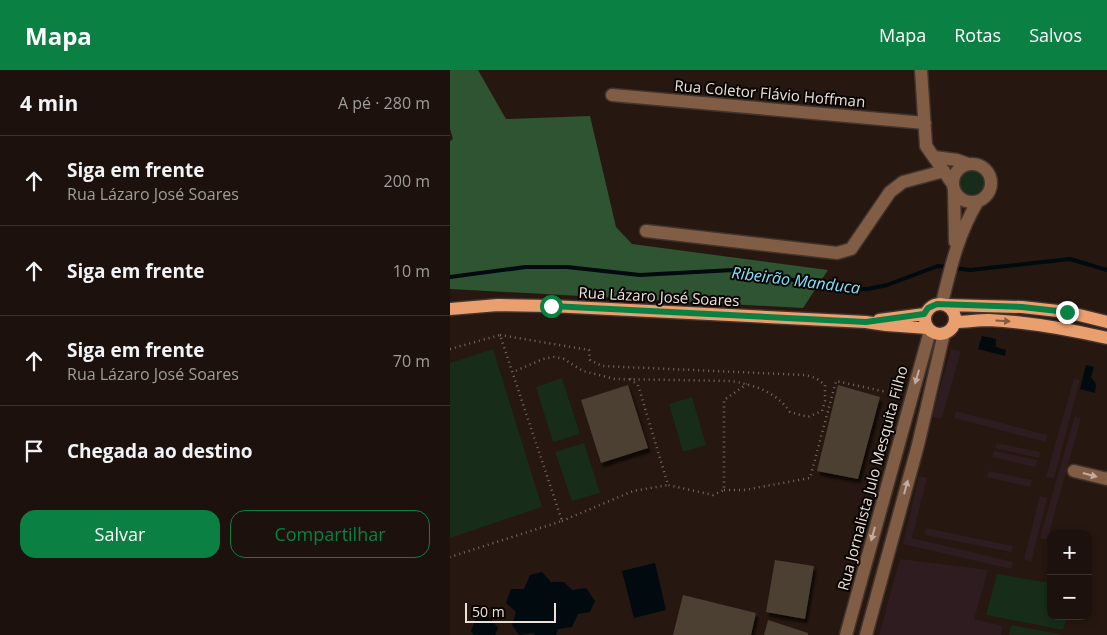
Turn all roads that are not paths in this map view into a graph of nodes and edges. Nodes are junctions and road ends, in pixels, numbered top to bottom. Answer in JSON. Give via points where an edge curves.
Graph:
{"nodes":[{"id":1,"x":921,"y":70,"type":"edge"},
{"id":2,"x":612,"y":96,"type":"dead end"},
{"id":3,"x":924,"y":124,"type":"junction"},
{"id":4,"x":934,"y":157,"type":"junction"},
{"id":5,"x":968,"y":164,"type":"junction"},
{"id":6,"x":944,"y":171,"type":"junction"},
{"id":7,"x":953,"y":186,"type":"junction"},
{"id":8,"x":978,"y":201,"type":"junction"},
{"id":9,"x":646,"y":231,"type":"dead end"},
{"id":10,"x":954,"y":252,"type":"junction"},
{"id":11,"x":944,"y":304,"type":"junction"},
{"id":12,"x":450,"y":309,"type":"edge"},
{"id":13,"x":924,"y":314,"type":"junction"},
{"id":14,"x":866,"y":322,"type":"junction"},
{"id":15,"x":955,"y":322,"type":"junction"},
{"id":16,"x":1107,"y":322,"type":"edge"},
{"id":17,"x":929,"y":330,"type":"junction"},
{"id":18,"x":944,"y":333,"type":"junction"},
{"id":19,"x":1107,"y":338,"type":"edge"},
{"id":20,"x":1074,"y":471,"type":"dead end"},
{"id":21,"x":1107,"y":479,"type":"edge"},
{"id":22,"x":852,"y":613,"type":"junction"},
{"id":23,"x":871,"y":618,"type":"junction"},
{"id":24,"x":846,"y":635,"type":"edge"},
{"id":25,"x":866,"y":635,"type":"edge"}],
"edges":[{"from":1,"to":3,"type":"street"},
{"from":2,"to":3,"type":"street","name":"Rua Coletor Flávio Hoffman"},
{"from":3,"to":4,"type":"street","via":[[926,146]]},
{"from":4,"to":5,"type":"street"},
{"from":4,"to":6,"type":"street"},
{"from":5,"to":7,"type":"street","via":[[955,173]]},
{"from":5,"to":8,"type":"street","via":[[984,168],[990,178],[987,194]]},
{"from":6,"to":7,"type":"street"},
{"from":6,"to":9,"type":"street","via":[[903,182],[890,192],[851,249],[837,253]]},
{"from":7,"to":8,"type":"street","via":[[961,199]]},
{"from":7,"to":10,"type":"street"},
{"from":8,"to":10,"type":"street"},
{"from":10,"to":11,"type":"street"},
{"from":11,"to":13,"type":"main road","via":[[932,305]]},
{"from":11,"to":15,"type":"main road","via":[[954,312]]},
{"from":11,"to":16,"type":"main road","via":[[1022,307],[1067,312]]},
{"from":12,"to":14,"type":"main road","name":"Rua Lázaro José Soares","via":[[498,305],[551,306]]},
{"from":13,"to":14,"type":"main road","name":"Rua Lázaro José Soares"},
{"from":13,"to":17,"type":"main road"},
{"from":14,"to":17,"type":"main road","name":"Rua Lázaro José Soares"},
{"from":15,"to":18,"type":"main road"},
{"from":15,"to":19,"type":"main road","one_way":true,"via":[[1019,322]]},
{"from":17,"to":18,"type":"main road"},
{"from":17,"to":22,"type":"street","name":"Rua Jornalista Julo Mesquita Filho","one_way":true},
{"from":23,"to":18,"type":"street","one_way":true,"via":[[918,445]]},
{"from":20,"to":21,"type":"street","one_way":true},
{"from":22,"to":23,"type":"street"},
{"from":22,"to":24,"type":"street","name":"Rua Jornalista Julo Mesquita Filho"},
{"from":23,"to":25,"type":"street"}]}
